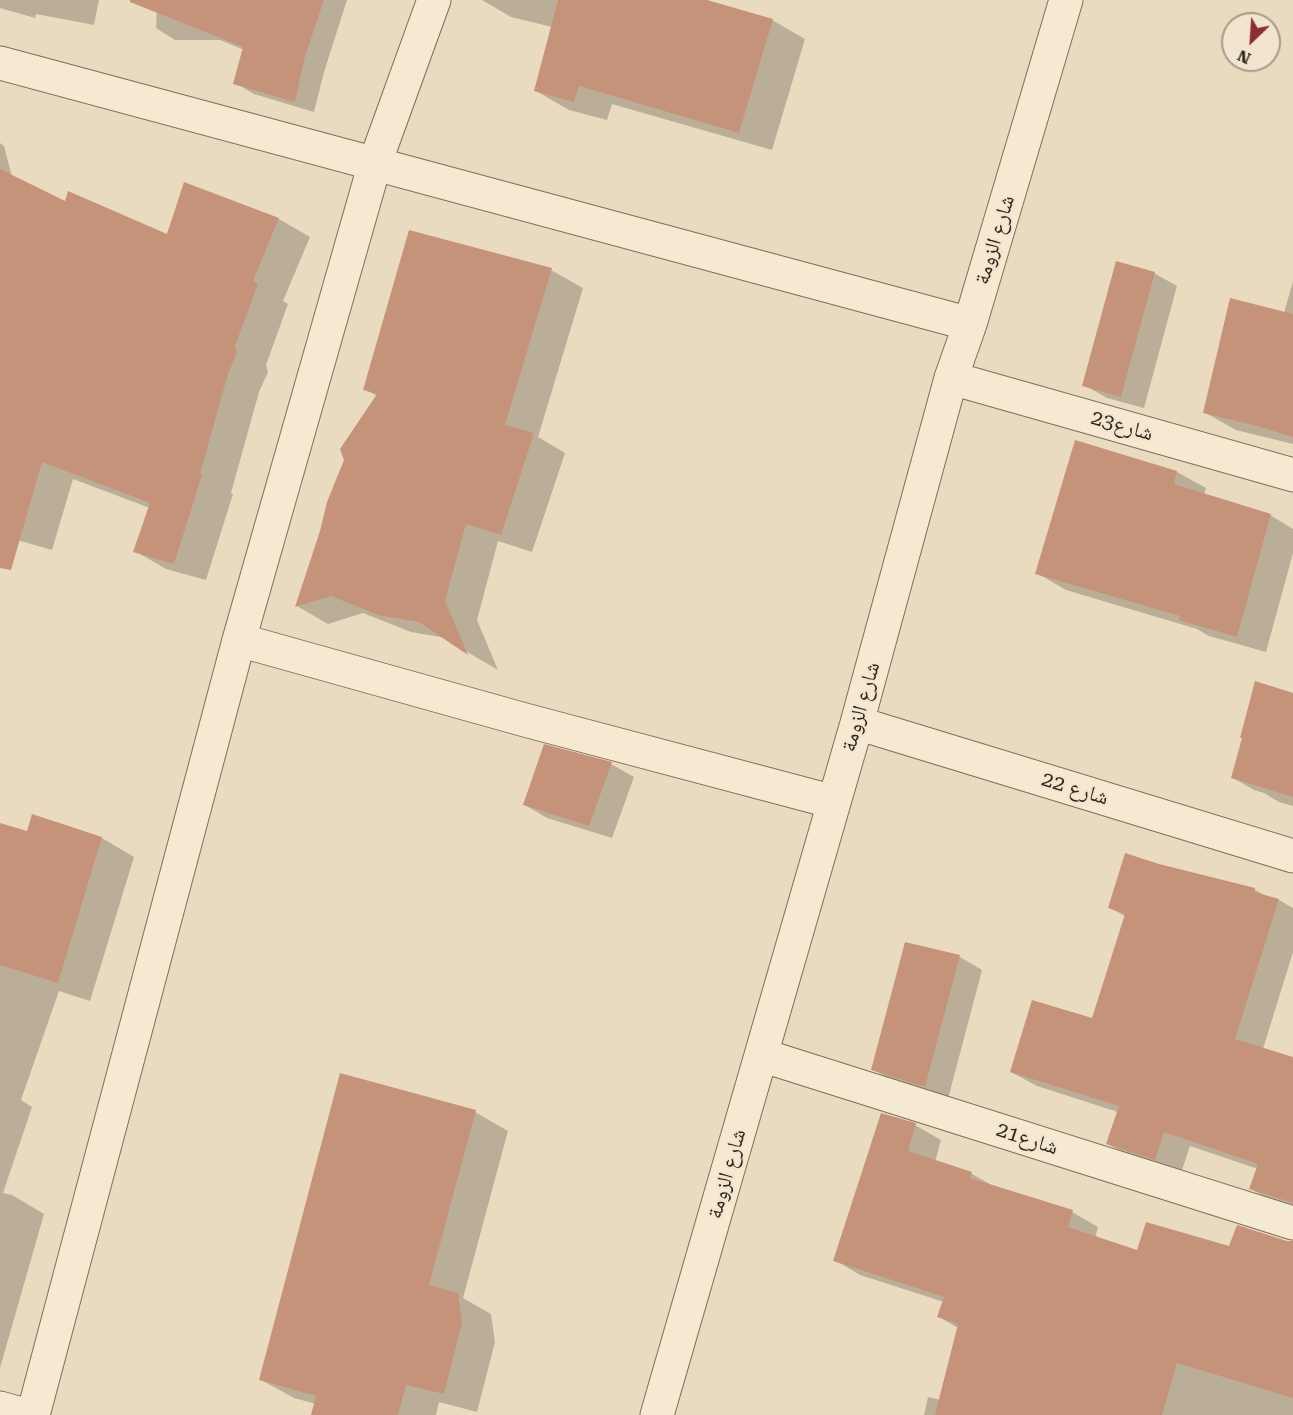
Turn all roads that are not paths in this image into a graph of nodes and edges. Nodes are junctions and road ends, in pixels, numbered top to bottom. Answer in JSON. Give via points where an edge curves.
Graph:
{"nodes":[{"id":1,"x":434,"y":0,"type":"edge"},
{"id":2,"x":1066,"y":0,"type":"edge"},
{"id":3,"x":0,"y":63,"type":"edge"},
{"id":4,"x":375,"y":163,"type":"junction"},
{"id":5,"x":970,"y":324,"type":"junction"},
{"id":6,"x":951,"y":378,"type":"junction"},
{"id":7,"x":1293,"y":475,"type":"edge"},
{"id":8,"x":239,"y":640,"type":"junction"},
{"id":9,"x":857,"y":723,"type":"junction"},
{"id":10,"x":834,"y":802,"type":"junction"},
{"id":11,"x":1293,"y":856,"type":"edge"},
{"id":12,"x":761,"y":1055,"type":"junction"},
{"id":13,"x":1293,"y":1223,"type":"edge"},
{"id":14,"x":0,"y":1408,"type":"edge"},
{"id":15,"x":25,"y":1415,"type":"edge"},
{"id":16,"x":33,"y":1415,"type":"edge"},
{"id":17,"x":657,"y":1415,"type":"edge"}],
"edges":[{"from":1,"to":4,"type":"street"},
{"from":2,"to":5,"type":"street","name":"شارع الزومة"},
{"from":3,"to":4,"type":"street"},
{"from":4,"to":5,"type":"street"},
{"from":4,"to":8,"type":"street"},
{"from":5,"to":6,"type":"street","name":"شارع الزومة"},
{"from":6,"to":7,"type":"street","name":"شارع23"},
{"from":6,"to":9,"type":"street","name":"شارع الزومة"},
{"from":8,"to":10,"type":"street"},
{"from":8,"to":16,"type":"street"},
{"from":9,"to":10,"type":"street","name":"شارع الزومة"},
{"from":9,"to":11,"type":"street","name":"شارع 22"},
{"from":10,"to":12,"type":"street","name":"شارع الزومة"},
{"from":12,"to":13,"type":"street","name":"شارع21"},
{"from":12,"to":17,"type":"street","name":"شارع الزومة"},
{"from":14,"to":15,"type":"street"}]}
